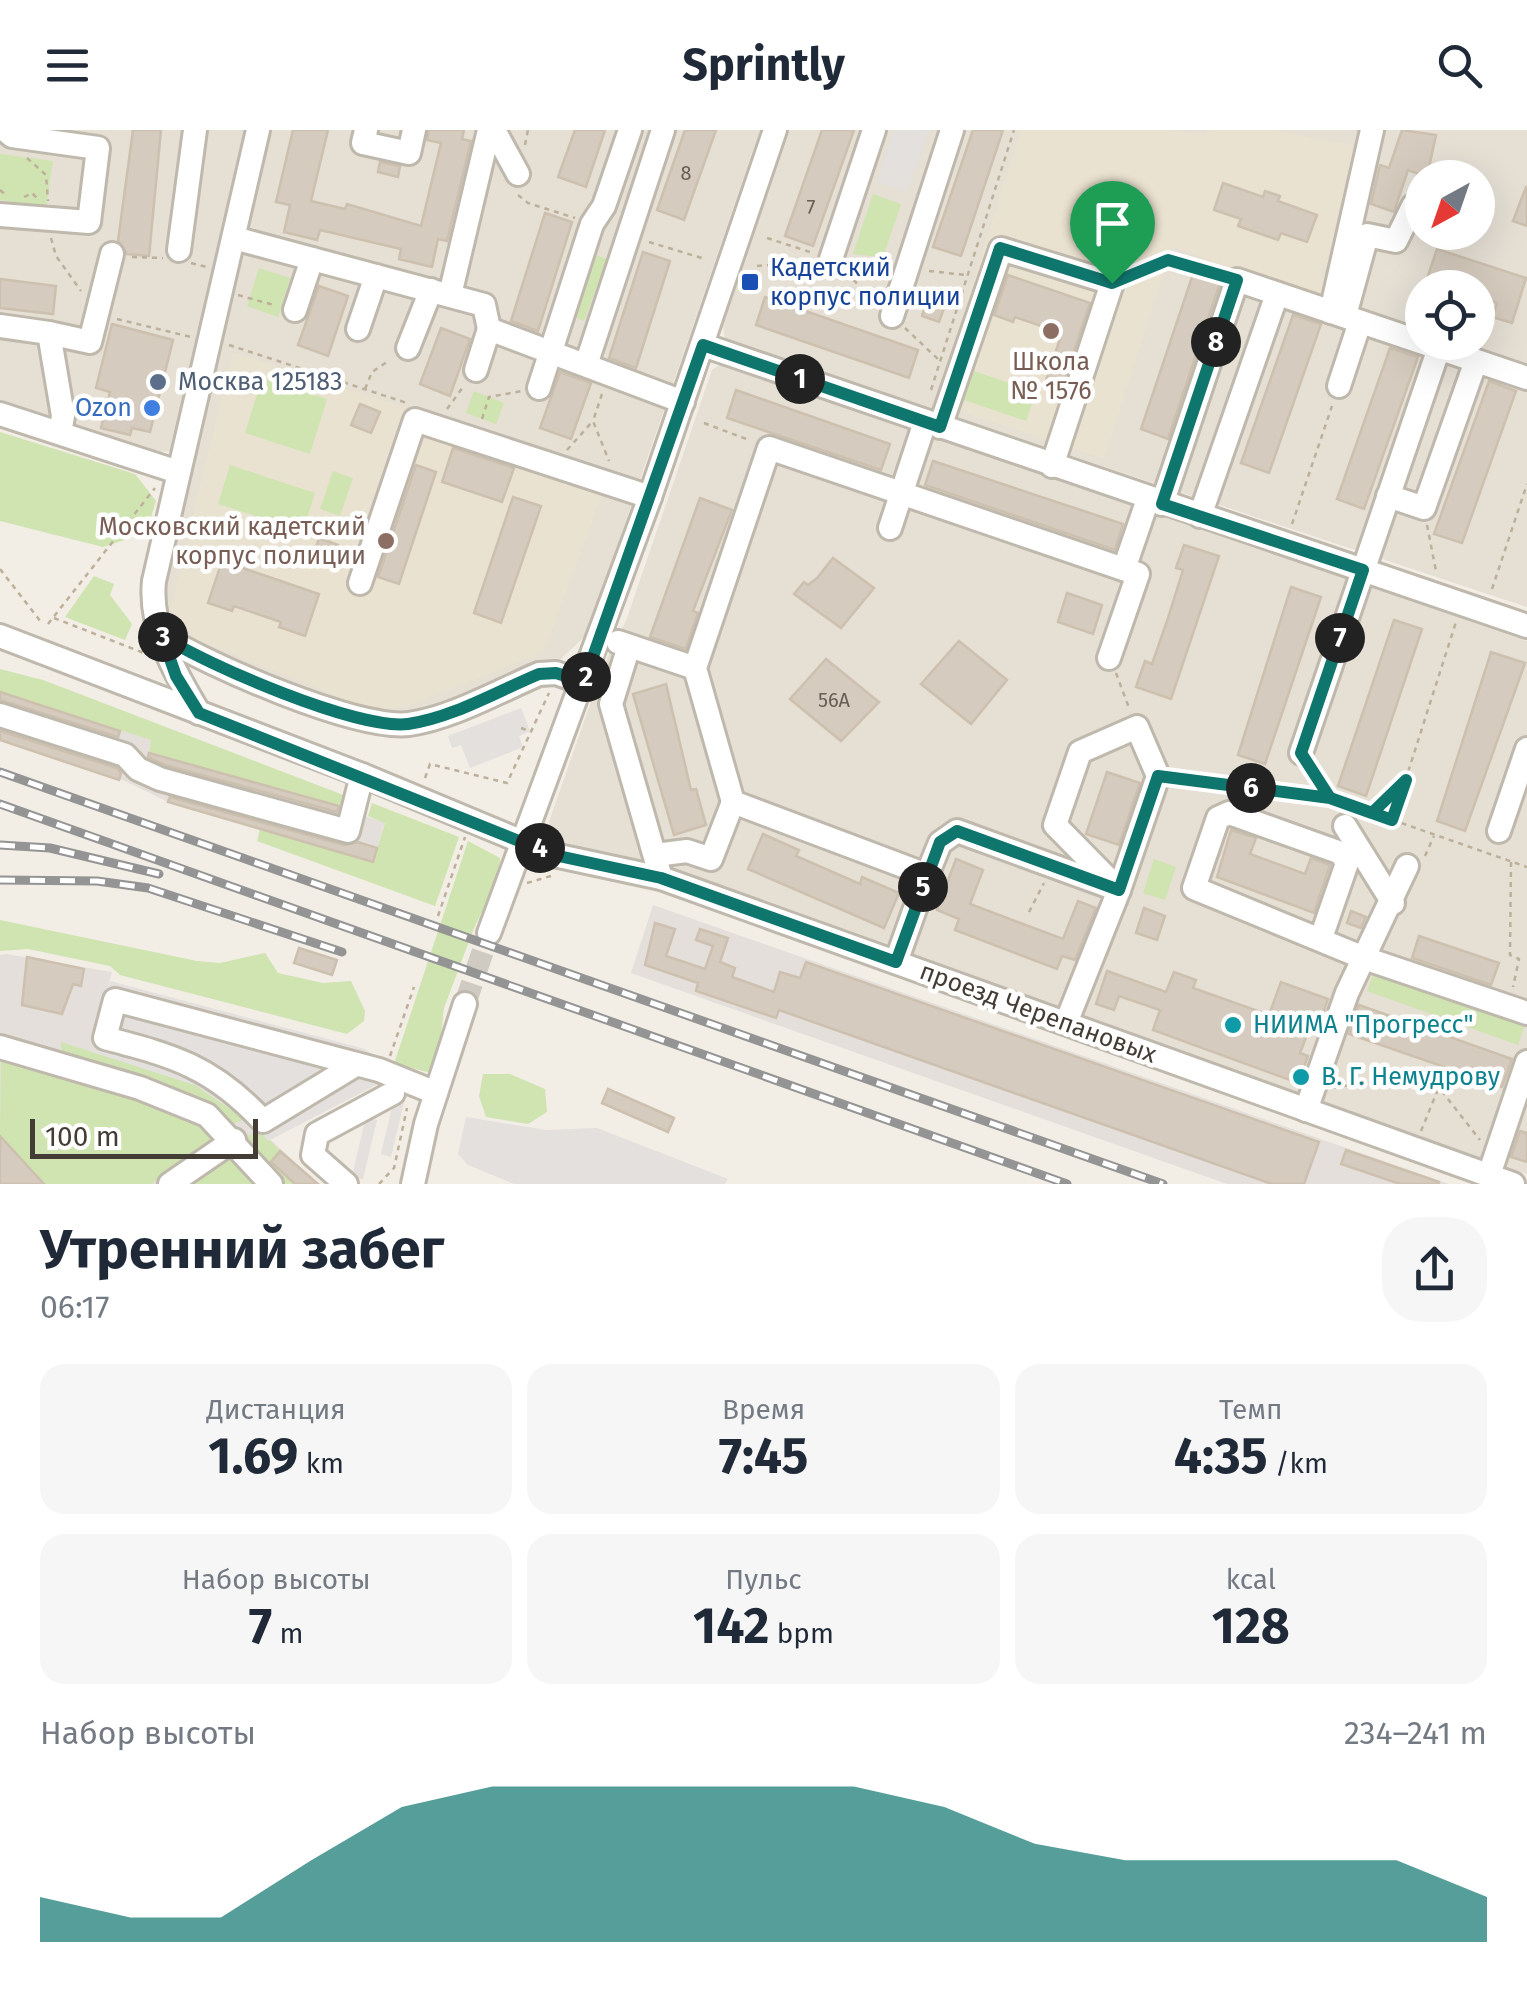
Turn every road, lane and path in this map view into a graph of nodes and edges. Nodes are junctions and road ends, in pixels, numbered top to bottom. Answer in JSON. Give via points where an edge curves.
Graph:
{"nodes":[{"id":1,"x":5,"y":130,"type":"edge"},
{"id":2,"x":196,"y":130,"type":"edge"},
{"id":3,"x":258,"y":130,"type":"edge"},
{"id":4,"x":366,"y":130,"type":"edge"},
{"id":5,"x":414,"y":130,"type":"edge"},
{"id":6,"x":492,"y":130,"type":"edge"},
{"id":7,"x":630,"y":130,"type":"edge"},
{"id":8,"x":663,"y":130,"type":"edge"},
{"id":9,"x":775,"y":130,"type":"edge"},
{"id":10,"x":874,"y":130,"type":"edge"},
{"id":11,"x":952,"y":130,"type":"edge"},
{"id":12,"x":1014,"y":130,"type":"edge"},
{"id":13,"x":1366,"y":131,"type":"edge"},
{"id":14,"x":19,"y":152,"type":"dead end"},
{"id":15,"x":518,"y":174,"type":"dead end"},
{"id":16,"x":0,"y":215,"type":"edge"},
{"id":17,"x":49,"y":219,"type":"junction"},
{"id":18,"x":1405,"y":224,"type":"edge"},
{"id":19,"x":234,"y":238,"type":"junction"},
{"id":20,"x":767,"y":238,"type":"dead end"},
{"id":21,"x":112,"y":254,"type":"joint"},
{"id":22,"x":175,"y":256,"type":"junction"},
{"id":23,"x":312,"y":258,"type":"junction"},
{"id":24,"x":831,"y":259,"type":"junction"},
{"id":25,"x":757,"y":266,"type":"dead end"},
{"id":26,"x":209,"y":267,"type":"dead end"},
{"id":27,"x":907,"y":268,"type":"junction"},
{"id":28,"x":968,"y":275,"type":"junction"},
{"id":29,"x":376,"y":276,"type":"junction"},
{"id":30,"x":1237,"y":280,"type":"junction"},
{"id":31,"x":1112,"y":283,"type":"junction"},
{"id":32,"x":441,"y":293,"type":"junction"},
{"id":33,"x":235,"y":294,"type":"dead end"},
{"id":34,"x":1278,"y":294,"type":"junction"},
{"id":35,"x":295,"y":310,"type":"joint"},
{"id":36,"x":97,"y":314,"type":"junction"},
{"id":37,"x":892,"y":316,"type":"dead end"},
{"id":38,"x":1345,"y":317,"type":"junction"},
{"id":39,"x":0,"y":326,"type":"edge"},
{"id":40,"x":358,"y":330,"type":"dead end"},
{"id":41,"x":489,"y":330,"type":"junction"},
{"id":42,"x":49,"y":333,"type":"junction"},
{"id":43,"x":1405,"y":337,"type":"edge"},
{"id":44,"x":193,"y":338,"type":"dead end"},
{"id":45,"x":703,"y":345,"type":"junction"},
{"id":46,"x":408,"y":348,"type":"joint"},
{"id":47,"x":550,"y":352,"type":"junction"},
{"id":48,"x":1435,"y":360,"type":"edge"},
{"id":49,"x":1473,"y":360,"type":"edge"},
{"id":50,"x":1476,"y":361,"type":"junction"},
{"id":51,"x":586,"y":365,"type":"junction"},
{"id":52,"x":476,"y":370,"type":"joint"},
{"id":53,"x":609,"y":374,"type":"junction"},
{"id":54,"x":1527,"y":378,"type":"edge"},
{"id":55,"x":1339,"y":386,"type":"joint"},
{"id":56,"x":538,"y":388,"type":"joint"},
{"id":57,"x":365,"y":389,"type":"dead end"},
{"id":58,"x":683,"y":402,"type":"junction"},
{"id":59,"x":0,"y":414,"type":"edge"},
{"id":60,"x":443,"y":414,"type":"dead end"},
{"id":61,"x":931,"y":418,"type":"junction"},
{"id":62,"x":593,"y":421,"type":"junction"},
{"id":63,"x":704,"y":423,"type":"dead end"},
{"id":64,"x":479,"y":426,"type":"dead end"},
{"id":65,"x":60,"y":433,"type":"junction"},
{"id":66,"x":769,"y":448,"type":"junction"},
{"id":67,"x":564,"y":453,"type":"dead end"},
{"id":68,"x":1052,"y":466,"type":"junction"},
{"id":69,"x":612,"y":468,"type":"dead end"},
{"id":70,"x":168,"y":478,"type":"junction"},
{"id":71,"x":1527,"y":484,"type":"edge"},
{"id":72,"x":902,"y":494,"type":"junction"},
{"id":73,"x":1388,"y":496,"type":"junction"},
{"id":74,"x":650,"y":497,"type":"junction"},
{"id":75,"x":1155,"y":501,"type":"junction"},
{"id":76,"x":1424,"y":508,"type":"junction"},
{"id":77,"x":1200,"y":516,"type":"junction"},
{"id":78,"x":1292,"y":524,"type":"dead end"},
{"id":79,"x":890,"y":528,"type":"dead end"},
{"id":80,"x":0,"y":569,"type":"edge"},
{"id":81,"x":1124,"y":570,"type":"junction"},
{"id":82,"x":1363,"y":570,"type":"junction"},
{"id":83,"x":1436,"y":571,"type":"dead end"},
{"id":84,"x":360,"y":583,"type":"dead end"},
{"id":85,"x":1492,"y":589,"type":"dead end"},
{"id":86,"x":1462,"y":603,"type":"junction"},
{"id":87,"x":52,"y":618,"type":"junction"},
{"id":88,"x":41,"y":622,"type":"dead end"},
{"id":89,"x":48,"y":624,"type":"dead end"},
{"id":90,"x":1527,"y":626,"type":"edge"},
{"id":91,"x":0,"y":636,"type":"edge"},
{"id":92,"x":600,"y":636,"type":"junction"},
{"id":93,"x":630,"y":646,"type":"junction"},
{"id":94,"x":160,"y":647,"type":"junction"},
{"id":95,"x":1110,"y":658,"type":"joint"},
{"id":96,"x":695,"y":668,"type":"junction"},
{"id":97,"x":584,"y":682,"type":"junction"},
{"id":98,"x":551,"y":687,"type":"dead end"},
{"id":99,"x":199,"y":713,"type":"junction"},
{"id":100,"x":0,"y":715,"type":"edge"},
{"id":101,"x":1136,"y":727,"type":"junction"},
{"id":102,"x":521,"y":728,"type":"dead end"},
{"id":103,"x":531,"y":732,"type":"junction"},
{"id":104,"x":1527,"y":748,"type":"edge"},
{"id":105,"x":1301,"y":753,"type":"joint"},
{"id":106,"x":362,"y":775,"type":"junction"},
{"id":107,"x":1158,"y":776,"type":"junction"},
{"id":108,"x":425,"y":778,"type":"dead end"},
{"id":109,"x":1406,"y":780,"type":"junction"},
{"id":110,"x":1330,"y":798,"type":"junction"},
{"id":111,"x":733,"y":802,"type":"junction"},
{"id":112,"x":1372,"y":813,"type":"junction"},
{"id":113,"x":1392,"y":820,"type":"junction"},
{"id":114,"x":1345,"y":826,"type":"joint"},
{"id":115,"x":1499,"y":830,"type":"dead end"},
{"id":116,"x":1435,"y":835,"type":"junction"},
{"id":117,"x":465,"y":836,"type":"dead end"},
{"id":118,"x":527,"y":840,"type":"junction"},
{"id":119,"x":554,"y":855,"type":"junction"},
{"id":120,"x":1511,"y":862,"type":"junction"},
{"id":121,"x":1050,"y":865,"type":"junction"},
{"id":122,"x":1407,"y":866,"type":"joint"},
{"id":123,"x":658,"y":867,"type":"junction"},
{"id":124,"x":1527,"y":868,"type":"edge"},
{"id":125,"x":927,"y":876,"type":"junction"},
{"id":126,"x":521,"y":888,"type":"dead end"},
{"id":127,"x":1119,"y":890,"type":"junction"},
{"id":128,"x":1393,"y":904,"type":"junction"},
{"id":129,"x":1029,"y":912,"type":"dead end"},
{"id":130,"x":438,"y":916,"type":"dead end"},
{"id":131,"x":489,"y":934,"type":"tunnel mouth"},
{"id":132,"x":1321,"y":938,"type":"junction"},
{"id":133,"x":1364,"y":958,"type":"junction"},
{"id":134,"x":896,"y":962,"type":"junction"},
{"id":135,"x":414,"y":987,"type":"dead end"},
{"id":136,"x":465,"y":1004,"type":"tunnel mouth"},
{"id":137,"x":1518,"y":1011,"type":"edge"},
{"id":138,"x":1066,"y":1023,"type":"junction"},
{"id":139,"x":0,"y":1048,"type":"edge"},
{"id":140,"x":1527,"y":1062,"type":"edge"},
{"id":141,"x":357,"y":1064,"type":"junction"},
{"id":142,"x":1442,"y":1077,"type":"dead end"},
{"id":143,"x":1438,"y":1086,"type":"junction"},
{"id":144,"x":396,"y":1088,"type":"junction"},
{"id":145,"x":436,"y":1093,"type":"junction"},
{"id":146,"x":1309,"y":1101,"type":"junction"},
{"id":147,"x":1421,"y":1132,"type":"dead end"},
{"id":148,"x":234,"y":1140,"type":"junction"},
{"id":149,"x":1492,"y":1167,"type":"junction"},
{"id":150,"x":170,"y":1184,"type":"edge"},
{"id":151,"x":271,"y":1184,"type":"edge"},
{"id":152,"x":346,"y":1184,"type":"edge"},
{"id":153,"x":379,"y":1184,"type":"edge"},
{"id":154,"x":413,"y":1184,"type":"edge"},
{"id":155,"x":1513,"y":1184,"type":"edge"}],
"edges":[{"from":1,"to":17,"type":"street","via":[[98,148],[89,222]]},
{"from":2,"to":22,"type":"street"},
{"from":3,"to":19,"type":"street"},
{"from":4,"to":5,"type":"street","via":[[363,144],[409,153]]},
{"from":6,"to":15,"type":"street"},
{"from":6,"to":32,"type":"street"},
{"from":7,"to":47,"type":"street"},
{"from":8,"to":51,"type":"street"},
{"from":9,"to":45,"type":"street"},
{"from":10,"to":24,"type":"street"},
{"from":11,"to":27,"type":"street"},
{"from":12,"to":28,"type":"path"},
{"from":13,"to":38,"type":"street"},
{"from":14,"to":17,"type":"path","via":[[46,175]]},
{"from":16,"to":17,"type":"street"},
{"from":17,"to":36,"type":"path","via":[[56,256]]},
{"from":18,"to":38,"type":"street","via":[[1396,241],[1367,234]]},
{"from":19,"to":23,"type":"street"},
{"from":19,"to":70,"type":"street"},
{"from":20,"to":24,"type":"path"},
{"from":21,"to":22,"type":"path"},
{"from":21,"to":36,"type":"street"},
{"from":22,"to":26,"type":"path"},
{"from":23,"to":29,"type":"street"},
{"from":23,"to":35,"type":"street"},
{"from":24,"to":25,"type":"path"},
{"from":24,"to":27,"type":"path"},
{"from":27,"to":28,"type":"path"},
{"from":27,"to":37,"type":"street"},
{"from":28,"to":61,"type":"path"},
{"from":29,"to":32,"type":"street"},
{"from":29,"to":40,"type":"street"},
{"from":30,"to":31,"type":"path","via":[[1168,260]]},
{"from":30,"to":34,"type":"street"},
{"from":30,"to":75,"type":"street"},
{"from":31,"to":61,"type":"street","via":[[1000,248]]},
{"from":31,"to":68,"type":"street"},
{"from":32,"to":41,"type":"street","via":[[484,304]]},
{"from":32,"to":46,"type":"street"},
{"from":33,"to":35,"type":"path"},
{"from":34,"to":38,"type":"street"},
{"from":34,"to":77,"type":"street"},
{"from":36,"to":42,"type":"street","via":[[90,342]]},
{"from":36,"to":44,"type":"path"},
{"from":38,"to":43,"type":"street"},
{"from":38,"to":55,"type":"street"},
{"from":39,"to":42,"type":"street"},
{"from":41,"to":47,"type":"street"},
{"from":41,"to":52,"type":"street"},
{"from":42,"to":65,"type":"street"},
{"from":45,"to":58,"type":"street"},
{"from":45,"to":61,"type":"street"},
{"from":46,"to":57,"type":"path","via":[[372,372]]},
{"from":47,"to":51,"type":"street"},
{"from":47,"to":56,"type":"street"},
{"from":48,"to":73,"type":"street"},
{"from":49,"to":50,"type":"street"},
{"from":50,"to":54,"type":"street"},
{"from":50,"to":76,"type":"street"},
{"from":51,"to":53,"type":"street"},
{"from":52,"to":60,"type":"path"},
{"from":53,"to":58,"type":"street"},
{"from":53,"to":62,"type":"path"},
{"from":55,"to":78,"type":"path"},
{"from":56,"to":64,"type":"path","via":[[490,397]]},
{"from":58,"to":74,"type":"street"},
{"from":59,"to":65,"type":"street"},
{"from":61,"to":68,"type":"street"},
{"from":61,"to":72,"type":"street"},
{"from":62,"to":67,"type":"path"},
{"from":62,"to":69,"type":"path"},
{"from":63,"to":66,"type":"path"},
{"from":65,"to":70,"type":"street"},
{"from":66,"to":72,"type":"street"},
{"from":66,"to":96,"type":"street"},
{"from":68,"to":75,"type":"street"},
{"from":70,"to":87,"type":"path"},
{"from":70,"to":94,"type":"street","via":[[151,605]]},
{"from":71,"to":85,"type":"path"},
{"from":72,"to":79,"type":"street"},
{"from":72,"to":81,"type":"street"},
{"from":73,"to":76,"type":"street"},
{"from":73,"to":82,"type":"street"},
{"from":74,"to":84,"type":"street","via":[[415,420]]},
{"from":74,"to":92,"type":"street"},
{"from":75,"to":77,"type":"street"},
{"from":75,"to":81,"type":"street"},
{"from":76,"to":83,"type":"path"},
{"from":77,"to":82,"type":"street"},
{"from":80,"to":88,"type":"path"},
{"from":81,"to":95,"type":"street","via":[[1138,574]]},
{"from":82,"to":86,"type":"street"},
{"from":82,"to":105,"type":"street"},
{"from":86,"to":90,"type":"street"},
{"from":86,"to":109,"type":"path"},
{"from":87,"to":89,"type":"path"},
{"from":87,"to":94,"type":"path"},
{"from":91,"to":99,"type":"street","name":"проезд Черепановых"},
{"from":92,"to":93,"type":"street"},
{"from":92,"to":97,"type":"street"},
{"from":93,"to":96,"type":"street"},
{"from":93,"to":123,"type":"street","via":[[611,704]]},
{"from":94,"to":97,"type":"street","via":[[348,716],[390,724],[428,719],[539,674]]},
{"from":94,"to":99,"type":"street"},
{"from":95,"to":101,"type":"path"},
{"from":96,"to":111,"type":"street"},
{"from":97,"to":118,"type":"street"},
{"from":98,"to":103,"type":"path"},
{"from":99,"to":106,"type":"street","name":"проезд Черепановых"},
{"from":100,"to":106,"type":"street","via":[[125,755],[160,779],[348,831]]},
{"from":101,"to":107,"type":"street"},
{"from":101,"to":127,"type":"street","via":[[1080,752],[1055,825]]},
{"from":102,"to":103,"type":"path"},
{"from":103,"to":108,"type":"path","via":[[507,783],[430,764]]},
{"from":104,"to":115,"type":"street"},
{"from":105,"to":110,"type":"path"},
{"from":106,"to":118,"type":"street","name":"проезд Черепановых"},
{"from":107,"to":110,"type":"path"},
{"from":107,"to":127,"type":"street"},
{"from":109,"to":112,"type":"path"},
{"from":109,"to":113,"type":"path"},
{"from":110,"to":112,"type":"path"},
{"from":110,"to":114,"type":"path"},
{"from":111,"to":123,"type":"street","via":[[711,859],[688,851]]},
{"from":111,"to":125,"type":"street"},
{"from":112,"to":113,"type":"path"},
{"from":113,"to":116,"type":"path"},
{"from":114,"to":128,"type":"street"},
{"from":116,"to":120,"type":"path"},
{"from":116,"to":122,"type":"path","via":[[1422,865]]},
{"from":117,"to":130,"type":"path"},
{"from":118,"to":119,"type":"street","name":"проезд Черепановых"},
{"from":118,"to":131,"type":"street"},
{"from":119,"to":123,"type":"street","name":"проезд Черепановых"},
{"from":119,"to":126,"type":"path","via":[[550,880]]},
{"from":120,"to":124,"type":"path"},
{"from":120,"to":137,"type":"path","via":[[1510,956],[1518,958]]},
{"from":121,"to":125,"type":"street","via":[[957,831],[940,842]]},
{"from":121,"to":127,"type":"street"},
{"from":121,"to":129,"type":"path"},
{"from":122,"to":128,"type":"street"},
{"from":123,"to":134,"type":"street","name":"проезд Черепановых"},
{"from":125,"to":134,"type":"street"},
{"from":127,"to":138,"type":"street"},
{"from":128,"to":133,"type":"street"},
{"from":132,"to":132,"type":"street","via":[[1194,888],[1218,818],[1229,813],[1341,853],[1348,863]]},
{"from":132,"to":133,"type":"street"},
{"from":133,"to":137,"type":"street"},
{"from":133,"to":146,"type":"street","via":[[1336,989]]},
{"from":134,"to":138,"type":"street","name":"проезд Черепановых"},
{"from":135,"to":144,"type":"path"},
{"from":136,"to":145,"type":"street"},
{"from":138,"to":146,"type":"street","name":"проезд Черепановых"},
{"from":139,"to":148,"type":"street","via":[[185,1105]]},
{"from":140,"to":149,"type":"street"},
{"from":141,"to":141,"type":"street","via":[[115,1000],[105,1038],[182,1058],[236,1092],[263,1121]]},
{"from":141,"to":144,"type":"street"},
{"from":142,"to":143,"type":"path"},
{"from":143,"to":146,"type":"path","via":[[1426,1071]]},
{"from":143,"to":147,"type":"path"},
{"from":143,"to":149,"type":"path"},
{"from":144,"to":145,"type":"street"},
{"from":144,"to":152,"type":"street","via":[[318,1134],[313,1155]]},
{"from":144,"to":153,"type":"path","via":[[394,1168]]},
{"from":145,"to":154,"type":"street"},
{"from":146,"to":149,"type":"street","name":"проезд Черепановых"},
{"from":148,"to":150,"type":"street"},
{"from":148,"to":151,"type":"street"},
{"from":149,"to":155,"type":"street","name":"проезд Черепановых"}]}
